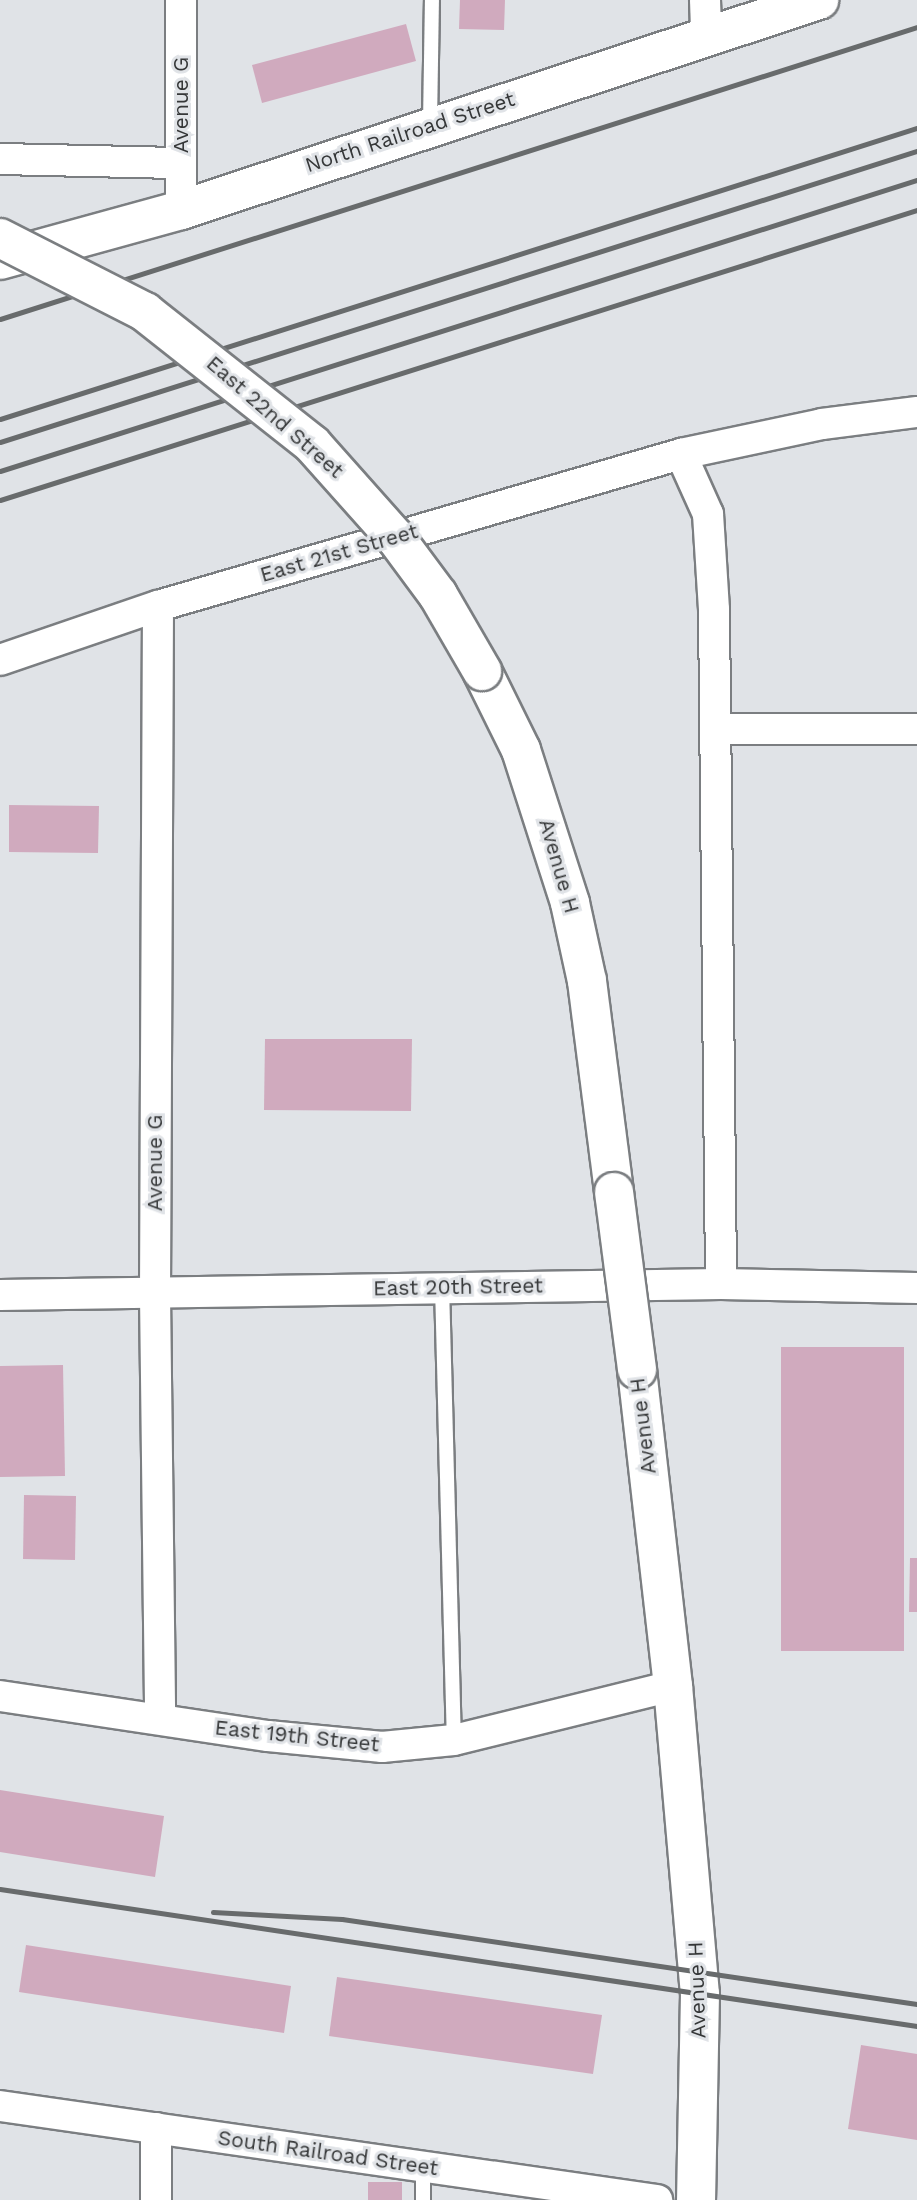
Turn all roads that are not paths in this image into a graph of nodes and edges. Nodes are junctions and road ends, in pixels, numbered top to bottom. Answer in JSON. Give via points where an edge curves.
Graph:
{"nodes":[{"id":1,"x":181,"y":0,"type":"edge"},
{"id":2,"x":432,"y":0,"type":"edge"},
{"id":3,"x":819,"y":0,"type":"edge"},
{"id":4,"x":706,"y":18,"type":"edge"},
{"id":5,"x":430,"y":124,"type":"junction"},
{"id":6,"x":0,"y":159,"type":"edge"},
{"id":7,"x":181,"y":163,"type":"junction"},
{"id":8,"x":181,"y":210,"type":"junction"},
{"id":9,"x":0,"y":238,"type":"edge"},
{"id":10,"x":0,"y":260,"type":"edge"},
{"id":11,"x":917,"y":412,"type":"edge"},
{"id":12,"x":681,"y":454,"type":"junction"},
{"id":13,"x":158,"y":606,"type":"junction"},
{"id":14,"x":0,"y":660,"type":"edge"},
{"id":15,"x":482,"y":671,"type":"joint"},
{"id":16,"x":715,"y":729,"type":"junction"},
{"id":17,"x":917,"y":729,"type":"edge"},
{"id":18,"x":721,"y":1284,"type":"junction"},
{"id":19,"x":442,"y":1286,"type":"junction"},
{"id":20,"x":917,"y":1288,"type":"edge"},
{"id":21,"x":155,"y":1294,"type":"junction"},
{"id":22,"x":0,"y":1295,"type":"edge"},
{"id":23,"x":673,"y":1686,"type":"junction"},
{"id":24,"x":0,"y":1696,"type":"edge"},
{"id":25,"x":160,"y":1719,"type":"junction"},
{"id":26,"x":454,"y":1740,"type":"junction"},
{"id":27,"x":0,"y":2106,"type":"edge"},
{"id":28,"x":156,"y":2128,"type":"junction"},
{"id":29,"x":423,"y":2167,"type":"junction"},
{"id":30,"x":156,"y":2200,"type":"edge"},
{"id":31,"x":423,"y":2200,"type":"edge"},
{"id":32,"x":657,"y":2200,"type":"edge"},
{"id":33,"x":696,"y":2200,"type":"edge"}],
"edges":[{"from":1,"to":7,"type":"street","name":"Avenue G"},
{"from":2,"to":5,"type":"lane"},
{"from":3,"to":4,"type":"street","name":"North Railroad Street"},
{"from":4,"to":5,"type":"street","name":"North Railroad Street"},
{"from":5,"to":8,"type":"street","name":"North Railroad Street"},
{"from":6,"to":7,"type":"street"},
{"from":7,"to":8,"type":"street","name":"Avenue G"},
{"from":8,"to":10,"type":"street","name":"North Railroad Street"},
{"from":9,"to":15,"type":"street","name":"East 22nd Street","bridge":true,"via":[[145,312],[312,443],[395,537],[438,595]]},
{"from":11,"to":12,"type":"street","via":[[822,424]]},
{"from":12,"to":13,"type":"street","name":"East 21st Street"},
{"from":12,"to":16,"type":"street","via":[[708,514]]},
{"from":13,"to":14,"type":"street","name":"East 21st Street"},
{"from":13,"to":21,"type":"street","name":"Avenue G"},
{"from":15,"to":23,"type":"street","name":"Avenue H","bridge":true,"via":[[521,750],[570,903],[587,981]]},
{"from":16,"to":17,"type":"street"},
{"from":16,"to":18,"type":"street"},
{"from":18,"to":19,"type":"street","name":"East 20th Street"},
{"from":18,"to":20,"type":"street","name":"East 20th Street"},
{"from":19,"to":21,"type":"street","name":"East 20th Street"},
{"from":19,"to":26,"type":"lane"},
{"from":21,"to":22,"type":"street","name":"East 20th Street"},
{"from":21,"to":25,"type":"street","name":"Avenue G"},
{"from":23,"to":26,"type":"street","name":"East 19th Street"},
{"from":23,"to":33,"type":"street","name":"Avenue H","via":[[700,1994]]},
{"from":24,"to":25,"type":"street","name":"East 19th Street"},
{"from":25,"to":26,"type":"street","name":"East 19th Street","via":[[369,1746]]},
{"from":27,"to":28,"type":"street","name":"South Railroad Street"},
{"from":28,"to":29,"type":"street","name":"South Railroad Street"},
{"from":28,"to":30,"type":"street"},
{"from":29,"to":31,"type":"lane"},
{"from":29,"to":32,"type":"street","name":"South Railroad Street"}]}
